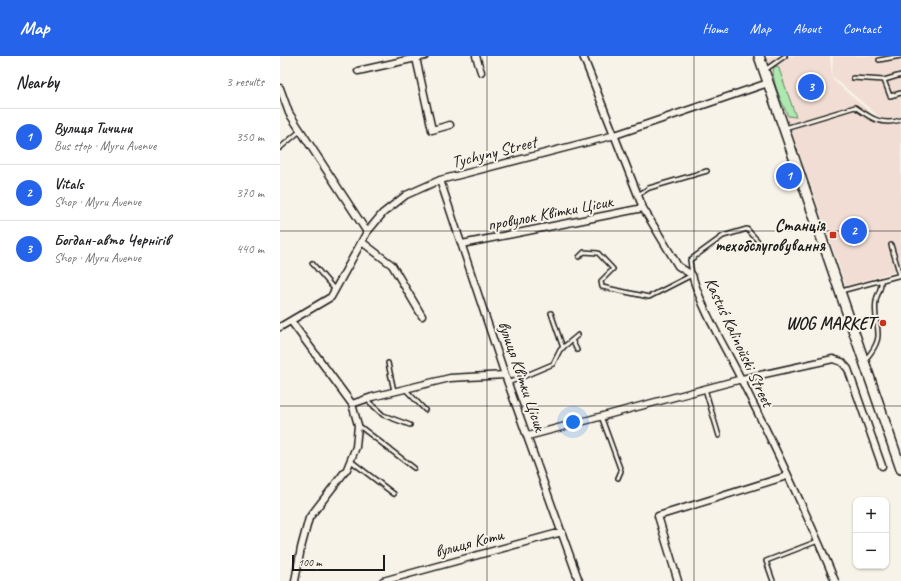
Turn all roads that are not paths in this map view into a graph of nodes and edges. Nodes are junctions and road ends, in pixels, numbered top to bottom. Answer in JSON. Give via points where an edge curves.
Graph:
{"nodes":[{"id":1,"x":425,"y":56,"type":"edge"},
{"id":2,"x":476,"y":56,"type":"edge"},
{"id":3,"x":583,"y":56,"type":"edge"},
{"id":4,"x":759,"y":56,"type":"edge"},
{"id":5,"x":785,"y":56,"type":"edge"},
{"id":6,"x":901,"y":56,"type":"edge"},
{"id":7,"x":416,"y":58,"type":"junction"},
{"id":8,"x":879,"y":60,"type":"dead end"},
{"id":9,"x":764,"y":70,"type":"junction"},
{"id":10,"x":358,"y":71,"type":"dead end"},
{"id":11,"x":480,"y":72,"type":"dead end"},
{"id":12,"x":901,"y":75,"type":"edge"},
{"id":13,"x":853,"y":78,"type":"dead end"},
{"id":14,"x":884,"y":80,"type":"junction"},
{"id":15,"x":768,"y":83,"type":"junction"},
{"id":16,"x":280,"y":88,"type":"edge"},
{"id":17,"x":901,"y":93,"type":"edge"},
{"id":18,"x":901,"y":120,"type":"edge"},
{"id":19,"x":450,"y":125,"type":"dead end"},
{"id":20,"x":785,"y":128,"type":"junction"},
{"id":21,"x":301,"y":130,"type":"junction"},
{"id":22,"x":614,"y":135,"type":"junction"},
{"id":23,"x":280,"y":148,"type":"edge"},
{"id":24,"x":708,"y":170,"type":"dead end"},
{"id":25,"x":440,"y":180,"type":"junction"},
{"id":26,"x":638,"y":195,"type":"junction"},
{"id":27,"x":643,"y":208,"type":"junction"},
{"id":28,"x":367,"y":232,"type":"junction"},
{"id":29,"x":758,"y":241,"type":"dead end"},
{"id":30,"x":362,"y":242,"type":"junction"},
{"id":31,"x":462,"y":244,"type":"junction"},
{"id":32,"x":891,"y":245,"type":"dead end"},
{"id":33,"x":579,"y":257,"type":"dead end"},
{"id":34,"x":312,"y":263,"type":"dead end"},
{"id":35,"x":692,"y":274,"type":"junction"},
{"id":36,"x":901,"y":275,"type":"edge"},
{"id":37,"x":880,"y":280,"type":"junction"},
{"id":38,"x":335,"y":290,"type":"junction"},
{"id":39,"x":840,"y":292,"type":"junction"},
{"id":40,"x":550,"y":313,"type":"dead end"},
{"id":41,"x":422,"y":316,"type":"dead end"},
{"id":42,"x":291,"y":320,"type":"junction"},
{"id":43,"x":280,"y":328,"type":"edge"},
{"id":44,"x":578,"y":335,"type":"dead end"},
{"id":45,"x":572,"y":340,"type":"junction"},
{"id":46,"x":563,"y":348,"type":"junction"},
{"id":47,"x":577,"y":350,"type":"dead end"},
{"id":48,"x":864,"y":361,"type":"junction"},
{"id":49,"x":388,"y":364,"type":"dead end"},
{"id":50,"x":506,"y":375,"type":"junction"},
{"id":51,"x":742,"y":379,"type":"junction"},
{"id":52,"x":508,"y":383,"type":"junction"},
{"id":53,"x":405,"y":389,"type":"junction"},
{"id":54,"x":705,"y":389,"type":"junction"},
{"id":55,"x":394,"y":391,"type":"junction"},
{"id":56,"x":366,"y":399,"type":"junction"},
{"id":57,"x":352,"y":404,"type":"junction"},
{"id":58,"x":425,"y":410,"type":"dead end"},
{"id":59,"x":601,"y":416,"type":"junction"},
{"id":60,"x":358,"y":425,"type":"junction"},
{"id":61,"x":410,"y":425,"type":"dead end"},
{"id":62,"x":528,"y":436,"type":"junction"},
{"id":63,"x":719,"y":436,"type":"dead end"},
{"id":64,"x":351,"y":461,"type":"junction"},
{"id":65,"x":900,"y":465,"type":"edge"},
{"id":66,"x":882,"y":466,"type":"dead end"},
{"id":67,"x":414,"y":468,"type":"dead end"},
{"id":68,"x":787,"y":476,"type":"junction"},
{"id":69,"x":618,"y":478,"type":"dead end"},
{"id":70,"x":394,"y":494,"type":"dead end"},
{"id":71,"x":562,"y":532,"type":"junction"},
{"id":72,"x":818,"y":541,"type":"junction"},
{"id":73,"x":295,"y":581,"type":"edge"},
{"id":74,"x":383,"y":581,"type":"edge"},
{"id":75,"x":579,"y":581,"type":"edge"},
{"id":76,"x":678,"y":581,"type":"edge"},
{"id":77,"x":773,"y":581,"type":"edge"},
{"id":78,"x":835,"y":581,"type":"edge"}],
"edges":[{"from":1,"to":7,"type":"street"},
{"from":2,"to":11,"type":"street"},
{"from":3,"to":22,"type":"street","name":"Kastuś Kalinoŭski Street"},
{"from":4,"to":9,"type":"main road"},
{"from":5,"to":9,"type":"lane"},
{"from":6,"to":8,"type":"lane"},
{"from":7,"to":10,"type":"street"},
{"from":7,"to":19,"type":"street","via":[[432,130]]},
{"from":9,"to":15,"type":"main road"},
{"from":12,"to":14,"type":"lane"},
{"from":13,"to":14,"type":"lane"},
{"from":14,"to":17,"type":"lane","via":[[890,96]]},
{"from":15,"to":20,"type":"main road"},
{"from":15,"to":22,"type":"street","name":"Tychyny Street"},
{"from":16,"to":21,"type":"street","via":[[289,113]]},
{"from":18,"to":20,"type":"lane","via":[[875,121],[855,107]]},
{"from":20,"to":39,"type":"main road"},
{"from":21,"to":23,"type":"lane"},
{"from":21,"to":28,"type":"street"},
{"from":22,"to":25,"type":"street","name":"Tychyny Street"},
{"from":22,"to":26,"type":"street","name":"Kastuś Kalinoŭski Street"},
{"from":24,"to":26,"type":"lane","via":[[649,188]]},
{"from":25,"to":28,"type":"street","name":"Tychyny Street","via":[[406,195],[383,214]]},
{"from":25,"to":31,"type":"street","name":"вулиця Квітки Цісик"},
{"from":26,"to":27,"type":"street","name":"Kastuś Kalinoŭski Street"},
{"from":27,"to":31,"type":"street","name":"провулок Квітки Цісик"},
{"from":27,"to":35,"type":"street","name":"Kastuś Kalinoŭski Street","via":[[678,266]]},
{"from":28,"to":30,"type":"street","name":"Tychyny Street"},
{"from":29,"to":35,"type":"lane","via":[[747,229],[723,236],[690,260]]},
{"from":30,"to":38,"type":"street","name":"Tychyny Street"},
{"from":30,"to":41,"type":"street","via":[[392,265]]},
{"from":31,"to":50,"type":"street","name":"вулиця Квітки Цісик"},
{"from":32,"to":36,"type":"lane"},
{"from":33,"to":35,"type":"lane","via":[[584,252],[598,253],[613,269],[601,281],[602,287],[649,297]]},
{"from":34,"to":38,"type":"lane"},
{"from":35,"to":51,"type":"street","name":"Kastuś Kalinoŭski Street","via":[[698,296]]},
{"from":36,"to":37,"type":"lane"},
{"from":37,"to":39,"type":"lane"},
{"from":37,"to":48,"type":"lane","via":[[881,289],[876,300],[879,331],[874,350]]},
{"from":38,"to":42,"type":"street","name":"Tychyny Street","via":[[331,297]]},
{"from":39,"to":48,"type":"main road"},
{"from":40,"to":46,"type":"lane"},
{"from":42,"to":43,"type":"street","name":"Tychyny Street"},
{"from":42,"to":57,"type":"street"},
{"from":44,"to":45,"type":"lane"},
{"from":45,"to":46,"type":"lane"},
{"from":45,"to":47,"type":"lane"},
{"from":46,"to":52,"type":"lane","via":[[553,364]]},
{"from":48,"to":65,"type":"main road"},
{"from":49,"to":55,"type":"lane"},
{"from":50,"to":52,"type":"street","name":"вулиця Квітки Цісик"},
{"from":50,"to":53,"type":"street","via":[[450,378]]},
{"from":51,"to":54,"type":"street"},
{"from":51,"to":66,"type":"street","via":[[833,359],[842,362],[848,369]]},
{"from":51,"to":68,"type":"street","name":"Kastuś Kalinoŭski Street"},
{"from":52,"to":62,"type":"street","name":"вулиця Квітки Цісик"},
{"from":53,"to":55,"type":"street"},
{"from":53,"to":58,"type":"lane"},
{"from":54,"to":59,"type":"street"},
{"from":54,"to":63,"type":"lane"},
{"from":55,"to":56,"type":"street"},
{"from":56,"to":57,"type":"street"},
{"from":56,"to":61,"type":"lane","via":[[383,415]]},
{"from":57,"to":60,"type":"street"},
{"from":59,"to":62,"type":"street"},
{"from":59,"to":69,"type":"lane","via":[[621,472]]},
{"from":60,"to":64,"type":"street","via":[[356,447]]},
{"from":60,"to":67,"type":"lane"},
{"from":62,"to":71,"type":"street","name":"вулиця Квітки Цісик"},
{"from":64,"to":70,"type":"lane"},
{"from":64,"to":73,"type":"street","via":[[309,518]]},
{"from":68,"to":72,"type":"street","name":"Kastuś Kalinoŭski Street"},
{"from":68,"to":76,"type":"street","via":[[658,516]]},
{"from":71,"to":74,"type":"street","name":"вулиця Коти"},
{"from":71,"to":75,"type":"street","name":"вулиця Квітки Цісик"},
{"from":72,"to":77,"type":"lane","via":[[766,561]]},
{"from":72,"to":78,"type":"street","name":"Kastuś Kalinoŭski Street"}]}
